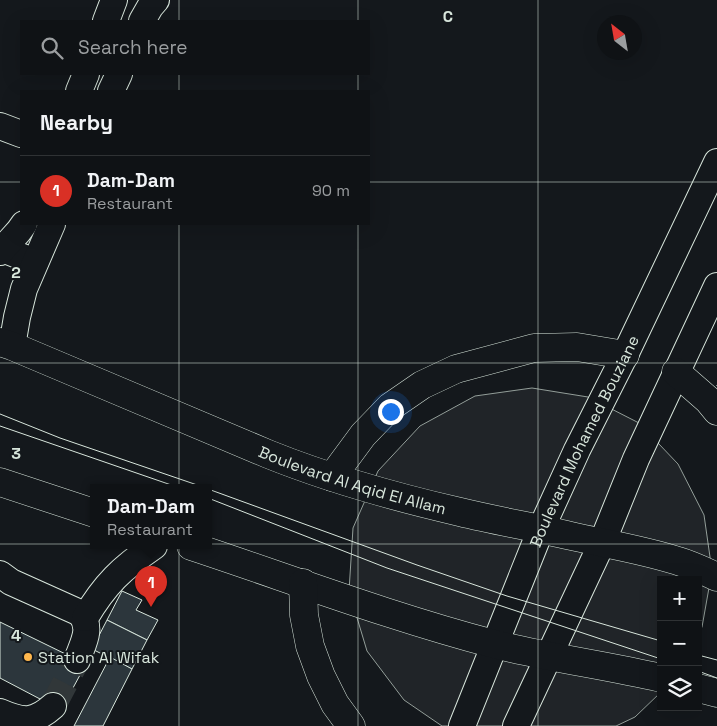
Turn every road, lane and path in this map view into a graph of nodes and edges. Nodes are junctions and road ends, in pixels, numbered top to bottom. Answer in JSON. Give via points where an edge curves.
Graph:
{"nodes":[{"id":1,"x":114,"y":0,"type":"edge"},
{"id":2,"x":156,"y":0,"type":"edge"},
{"id":3,"x":106,"y":20,"type":"edge"},
{"id":4,"x":143,"y":20,"type":"edge"},
{"id":5,"x":86,"y":75,"type":"edge"},
{"id":6,"x":119,"y":75,"type":"edge"},
{"id":7,"x":79,"y":90,"type":"edge"},
{"id":8,"x":111,"y":90,"type":"edge"},
{"id":9,"x":0,"y":126,"type":"edge"},
{"id":10,"x":20,"y":134,"type":"edge"},
{"id":11,"x":717,"y":162,"type":"edge"},
{"id":12,"x":23,"y":225,"type":"edge"},
{"id":13,"x":52,"y":225,"type":"edge"},
{"id":14,"x":1,"y":250,"type":"edge"},
{"id":15,"x":35,"y":262,"type":"junction"},
{"id":16,"x":717,"y":286,"type":"edge"},
{"id":17,"x":6,"y":344,"type":"edge"},
{"id":18,"x":625,"y":355,"type":"junction"},
{"id":19,"x":676,"y":372,"type":"junction"},
{"id":20,"x":717,"y":411,"type":"edge"},
{"id":21,"x":332,"y":477,"type":"junction"},
{"id":22,"x":0,"y":482,"type":"edge"},
{"id":23,"x":90,"y":513,"type":"edge"},
{"id":24,"x":541,"y":529,"type":"junction"},
{"id":25,"x":602,"y":543,"type":"junction"},
{"id":26,"x":150,"y":549,"type":"edge"},
{"id":27,"x":200,"y":549,"type":"edge"},
{"id":28,"x":717,"y":576,"type":"edge"},
{"id":29,"x":1,"y":577,"type":"edge"},
{"id":30,"x":303,"y":583,"type":"junction"},
{"id":31,"x":85,"y":618,"type":"junction"},
{"id":32,"x":495,"y":644,"type":"junction"},
{"id":33,"x":550,"y":655,"type":"junction"},
{"id":34,"x":77,"y":660,"type":"tunnel mouth"},
{"id":35,"x":657,"y":677,"type":"edge"},
{"id":36,"x":702,"y":689,"type":"edge"},
{"id":37,"x":717,"y":693,"type":"edge"},
{"id":38,"x":53,"y":706,"type":"tunnel mouth"},
{"id":39,"x":0,"y":712,"type":"edge"},
{"id":40,"x":351,"y":726,"type":"edge"},
{"id":41,"x":462,"y":726,"type":"edge"},
{"id":42,"x":516,"y":726,"type":"edge"}],
"edges":[{"from":1,"to":3,"type":"street"},
{"from":2,"to":4,"type":"street"},
{"from":5,"to":7,"type":"street"},
{"from":6,"to":8,"type":"street"},
{"from":9,"to":10,"type":"street"},
{"from":11,"to":18,"type":"street","name":"Boulevard Mohamed Bouziane"},
{"from":12,"to":14,"type":"street"},
{"from":13,"to":15,"type":"street"},
{"from":14,"to":15,"type":"street"},
{"from":15,"to":17,"type":"street"},
{"from":16,"to":19,"type":"street"},
{"from":17,"to":21,"type":"main road","name":"Boulevard Al Aqid El Allam","via":[[268,454]]},
{"from":18,"to":21,"type":"main road","via":[[577,347],[534,348],[456,369],[422,385],[390,407],[363,435]]},
{"from":18,"to":24,"type":"street","name":"Boulevard Mohamed Bouziane"},
{"from":19,"to":20,"type":"main road"},
{"from":19,"to":25,"type":"street"},
{"from":21,"to":24,"type":"main road","name":"Boulevard Al Aqid El Allam","via":[[460,512]]},
{"from":22,"to":23,"type":"main road"},
{"from":24,"to":25,"type":"main road","name":"Boulevard Al Aqid El Allam"},
{"from":24,"to":32,"type":"street","name":"Boulevard Mohamed Bouziane"},
{"from":25,"to":28,"type":"main road","name":"Boulevard Al Aqid El Allam","via":[[679,561]]},
{"from":25,"to":33,"type":"street"},
{"from":26,"to":31,"type":"street","via":[[118,573]]},
{"from":27,"to":30,"type":"main road"},
{"from":29,"to":31,"type":"street","via":[[74,609]]},
{"from":30,"to":32,"type":"main road","via":[[384,612]]},
{"from":30,"to":40,"type":"main road","via":[[304,615],[313,653],[335,704]]},
{"from":31,"to":34,"type":"street","via":[[86,635]]},
{"from":32,"to":33,"type":"main road"},
{"from":32,"to":41,"type":"street","name":"Boulevard Mohamed Bouziane"},
{"from":33,"to":35,"type":"main road"},
{"from":33,"to":42,"type":"street"},
{"from":36,"to":37,"type":"main road"},
{"from":38,"to":39,"type":"street","via":[[34,718],[13,718]]}]}
